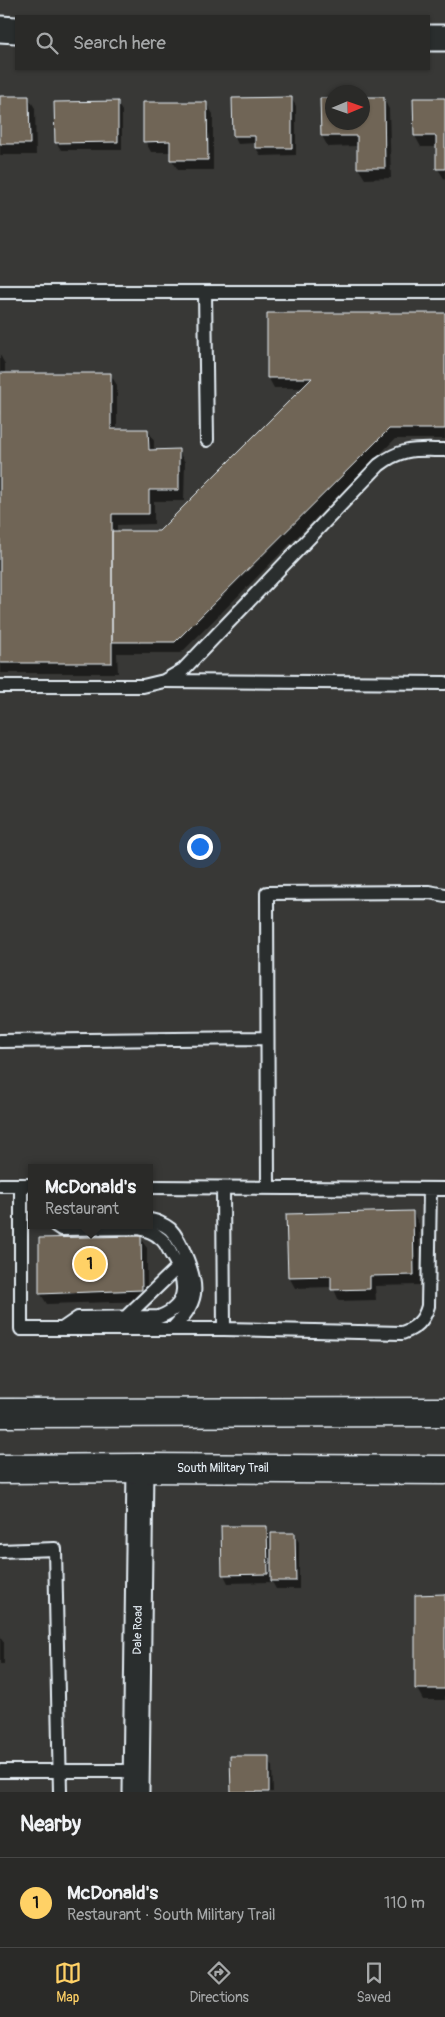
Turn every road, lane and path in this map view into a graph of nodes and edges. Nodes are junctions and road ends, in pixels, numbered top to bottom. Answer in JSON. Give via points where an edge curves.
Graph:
{"nodes":[{"id":1,"x":0,"y":29,"type":"edge"},
{"id":2,"x":15,"y":30,"type":"edge"},
{"id":3,"x":430,"y":38,"type":"edge"},
{"id":4,"x":445,"y":38,"type":"edge"},
{"id":5,"x":0,"y":292,"type":"edge"},
{"id":6,"x":205,"y":292,"type":"junction"},
{"id":7,"x":445,"y":292,"type":"edge"},
{"id":8,"x":207,"y":440,"type":"dead end"},
{"id":9,"x":445,"y":450,"type":"edge"},
{"id":10,"x":164,"y":681,"type":"junction"},
{"id":11,"x":445,"y":683,"type":"edge"},
{"id":12,"x":0,"y":686,"type":"edge"},
{"id":13,"x":444,"y":894,"type":"edge"},
{"id":14,"x":267,"y":1038,"type":"junction"},
{"id":15,"x":0,"y":1041,"type":"edge"},
{"id":16,"x":0,"y":1185,"type":"edge"},
{"id":17,"x":26,"y":1185,"type":"edge"},
{"id":18,"x":153,"y":1187,"type":"edge"},
{"id":19,"x":222,"y":1188,"type":"junction"},
{"id":20,"x":268,"y":1188,"type":"junction"},
{"id":21,"x":430,"y":1189,"type":"junction"},
{"id":22,"x":445,"y":1189,"type":"edge"},
{"id":23,"x":26,"y":1220,"type":"edge"},
{"id":24,"x":153,"y":1220,"type":"edge"},
{"id":25,"x":143,"y":1229,"type":"edge"},
{"id":26,"x":178,"y":1267,"type":"junction"},
{"id":27,"x":126,"y":1317,"type":"junction"},
{"id":28,"x":62,"y":1329,"type":"junction"},
{"id":29,"x":172,"y":1329,"type":"junction"},
{"id":30,"x":224,"y":1329,"type":"junction"},
{"id":31,"x":445,"y":1412,"type":"edge"},
{"id":32,"x":0,"y":1413,"type":"edge"},
{"id":33,"x":439,"y":1464,"type":"edge"},
{"id":34,"x":140,"y":1468,"type":"junction"},
{"id":35,"x":0,"y":1469,"type":"edge"},
{"id":36,"x":0,"y":1551,"type":"edge"},
{"id":37,"x":0,"y":1771,"type":"edge"},
{"id":38,"x":61,"y":1771,"type":"junction"},
{"id":39,"x":136,"y":1782,"type":"edge"},
{"id":40,"x":60,"y":1792,"type":"edge"}],
"edges":[{"from":1,"to":2,"type":"street"},
{"from":3,"to":4,"type":"street"},
{"from":5,"to":6,"type":"lane"},
{"from":6,"to":7,"type":"lane"},
{"from":6,"to":8,"type":"lane"},
{"from":9,"to":10,"type":"lane","via":[[408,450],[392,455],[379,465],[183,670]]},
{"from":10,"to":11,"type":"lane"},
{"from":10,"to":12,"type":"lane","via":[[143,686]]},
{"from":13,"to":14,"type":"lane","via":[[267,893]]},
{"from":14,"to":15,"type":"lane"},
{"from":14,"to":20,"type":"lane"},
{"from":16,"to":17,"type":"lane"},
{"from":17,"to":23,"type":"lane"},
{"from":18,"to":19,"type":"lane"},
{"from":19,"to":20,"type":"lane"},
{"from":19,"to":30,"type":"lane"},
{"from":20,"to":21,"type":"lane"},
{"from":21,"to":22,"type":"lane"},
{"from":21,"to":30,"type":"lane","via":[[428,1306],[420,1324],[412,1330],[402,1333]]},
{"from":23,"to":28,"type":"lane","via":[[22,1329]]},
{"from":24,"to":29,"type":"lane","via":[[170,1230],[184,1252],[194,1280],[194,1294],[187,1312]]},
{"from":25,"to":26,"type":"lane","via":[[162,1239]]},
{"from":26,"to":27,"type":"lane"},
{"from":26,"to":27,"type":"lane","via":[[184,1283],[178,1305],[159,1317]]},
{"from":27,"to":28,"type":"lane","via":[[78,1318]]},
{"from":28,"to":29,"type":"lane"},
{"from":29,"to":30,"type":"lane"},
{"from":31,"to":32,"type":"main road"},
{"from":33,"to":34,"type":"main road","name":"South Military Trail"},
{"from":34,"to":35,"type":"main road","name":"South Military Trail"},
{"from":34,"to":39,"type":"street","name":"Dale Road"},
{"from":36,"to":38,"type":"lane","via":[[55,1549]]},
{"from":37,"to":38,"type":"lane"},
{"from":38,"to":39,"type":"lane"},
{"from":38,"to":40,"type":"lane"}]}
